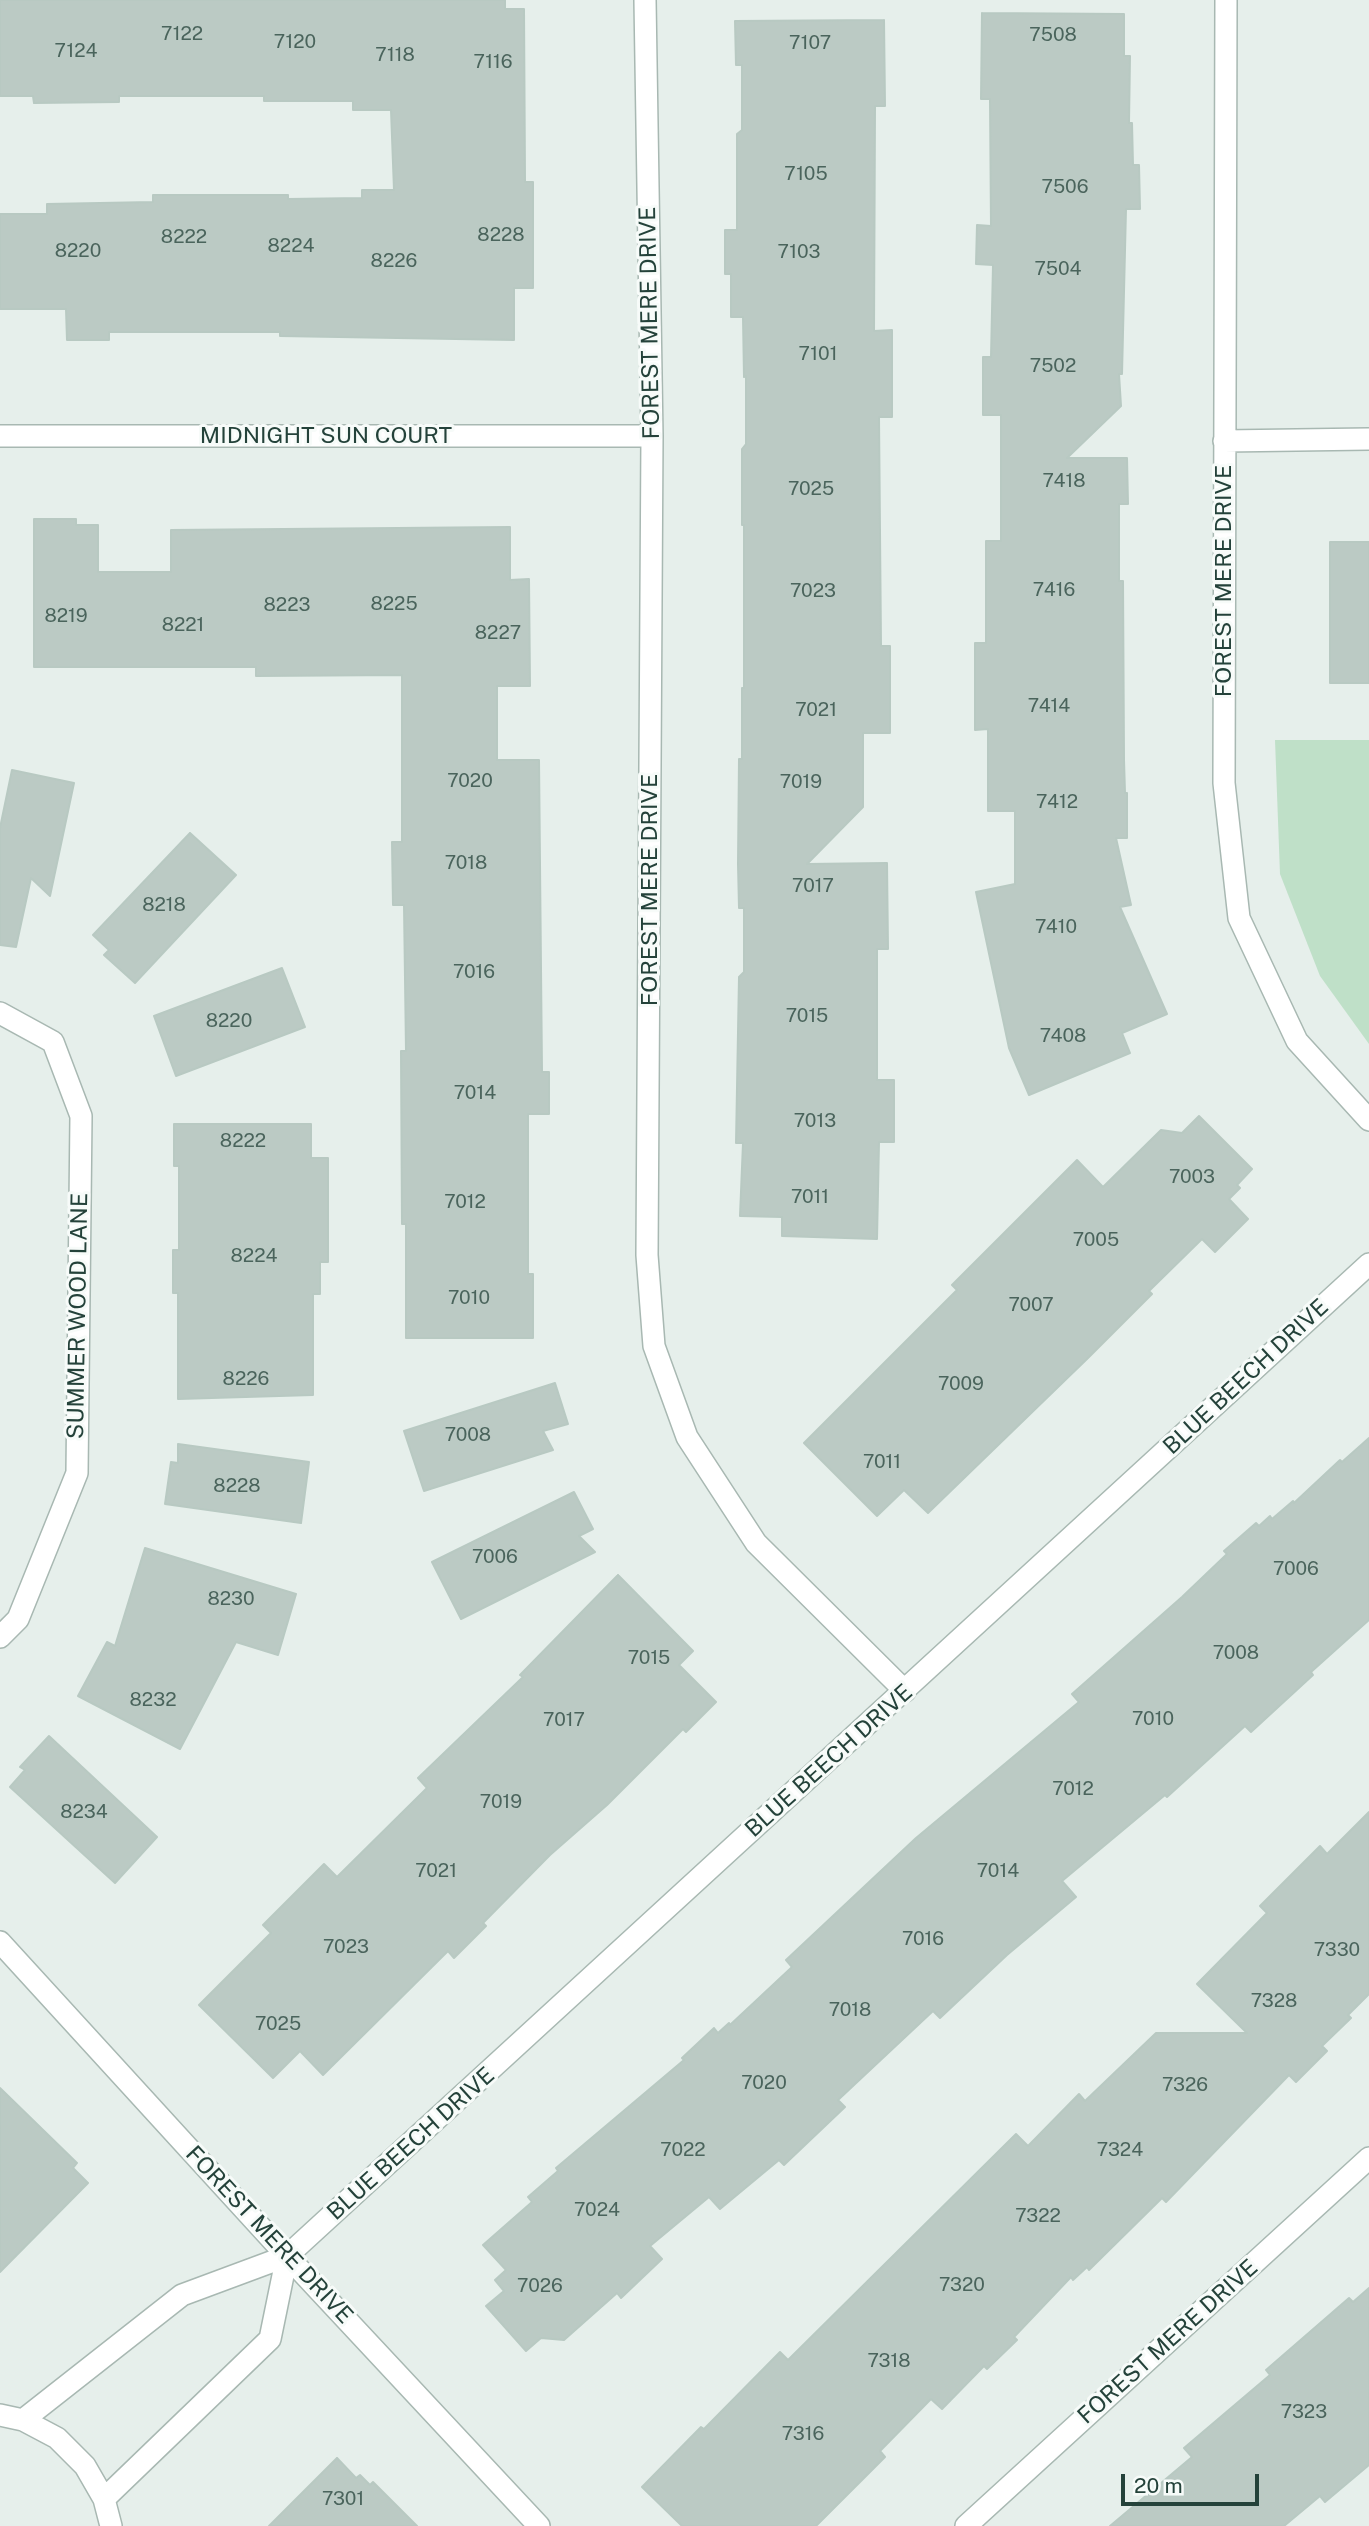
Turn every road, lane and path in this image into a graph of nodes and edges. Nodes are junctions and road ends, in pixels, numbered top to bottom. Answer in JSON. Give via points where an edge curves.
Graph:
{"nodes":[{"id":1,"x":645,"y":0,"type":"edge"},
{"id":2,"x":1226,"y":0,"type":"edge"},
{"id":3,"x":0,"y":436,"type":"edge"},
{"id":4,"x":652,"y":436,"type":"junction"},
{"id":5,"x":1369,"y":439,"type":"edge"},
{"id":6,"x":1224,"y":441,"type":"junction"},
{"id":7,"x":0,"y":1013,"type":"edge"},
{"id":8,"x":1366,"y":1109,"type":"edge"},
{"id":9,"x":1369,"y":1264,"type":"edge"},
{"id":10,"x":0,"y":1637,"type":"edge"},
{"id":11,"x":905,"y":1691,"type":"junction"},
{"id":12,"x":0,"y":1942,"type":"edge"},
{"id":13,"x":1369,"y":2158,"type":"edge"},
{"id":14,"x":287,"y":2256,"type":"junction"},
{"id":15,"x":0,"y":2415,"type":"edge"},
{"id":16,"x":23,"y":2420,"type":"junction"},
{"id":17,"x":104,"y":2499,"type":"junction"},
{"id":18,"x":111,"y":2526,"type":"edge"},
{"id":19,"x":539,"y":2526,"type":"edge"},
{"id":20,"x":966,"y":2526,"type":"edge"}],
"edges":[{"from":1,"to":4,"type":"street","name":"FOREST MERE DRIVE"},
{"from":2,"to":6,"type":"street","name":"FOREST MERE DRIVE"},
{"from":3,"to":4,"type":"street","name":"MIDNIGHT SUN COURT"},
{"from":4,"to":11,"type":"street","name":"FOREST MERE DRIVE","via":[[648,1255],[654,1346],[687,1437],[756,1543]]},
{"from":5,"to":6,"type":"street"},
{"from":6,"to":8,"type":"street","name":"FOREST MERE DRIVE","via":[[1224,783],[1239,918],[1297,1041]]},
{"from":7,"to":10,"type":"street","name":"SUMMER WOOD LANE","via":[[53,1042],[81,1116],[76,1473],[18,1619]]},
{"from":9,"to":11,"type":"street","name":"BLUE BEECH DRIVE"},
{"from":11,"to":14,"type":"street","name":"BLUE BEECH DRIVE"},
{"from":12,"to":14,"type":"street","name":"FOREST MERE DRIVE"},
{"from":13,"to":20,"type":"street","name":"FOREST MERE DRIVE"},
{"from":14,"to":16,"type":"street","name":"BLUE BEECH DRIVE","via":[[181,2295]]},
{"from":14,"to":17,"type":"street","via":[[270,2339]]},
{"from":14,"to":19,"type":"street","name":"FOREST MERE DRIVE"},
{"from":15,"to":16,"type":"street"},
{"from":16,"to":17,"type":"street","via":[[57,2438],[85,2466]]},
{"from":17,"to":18,"type":"street"}]}
